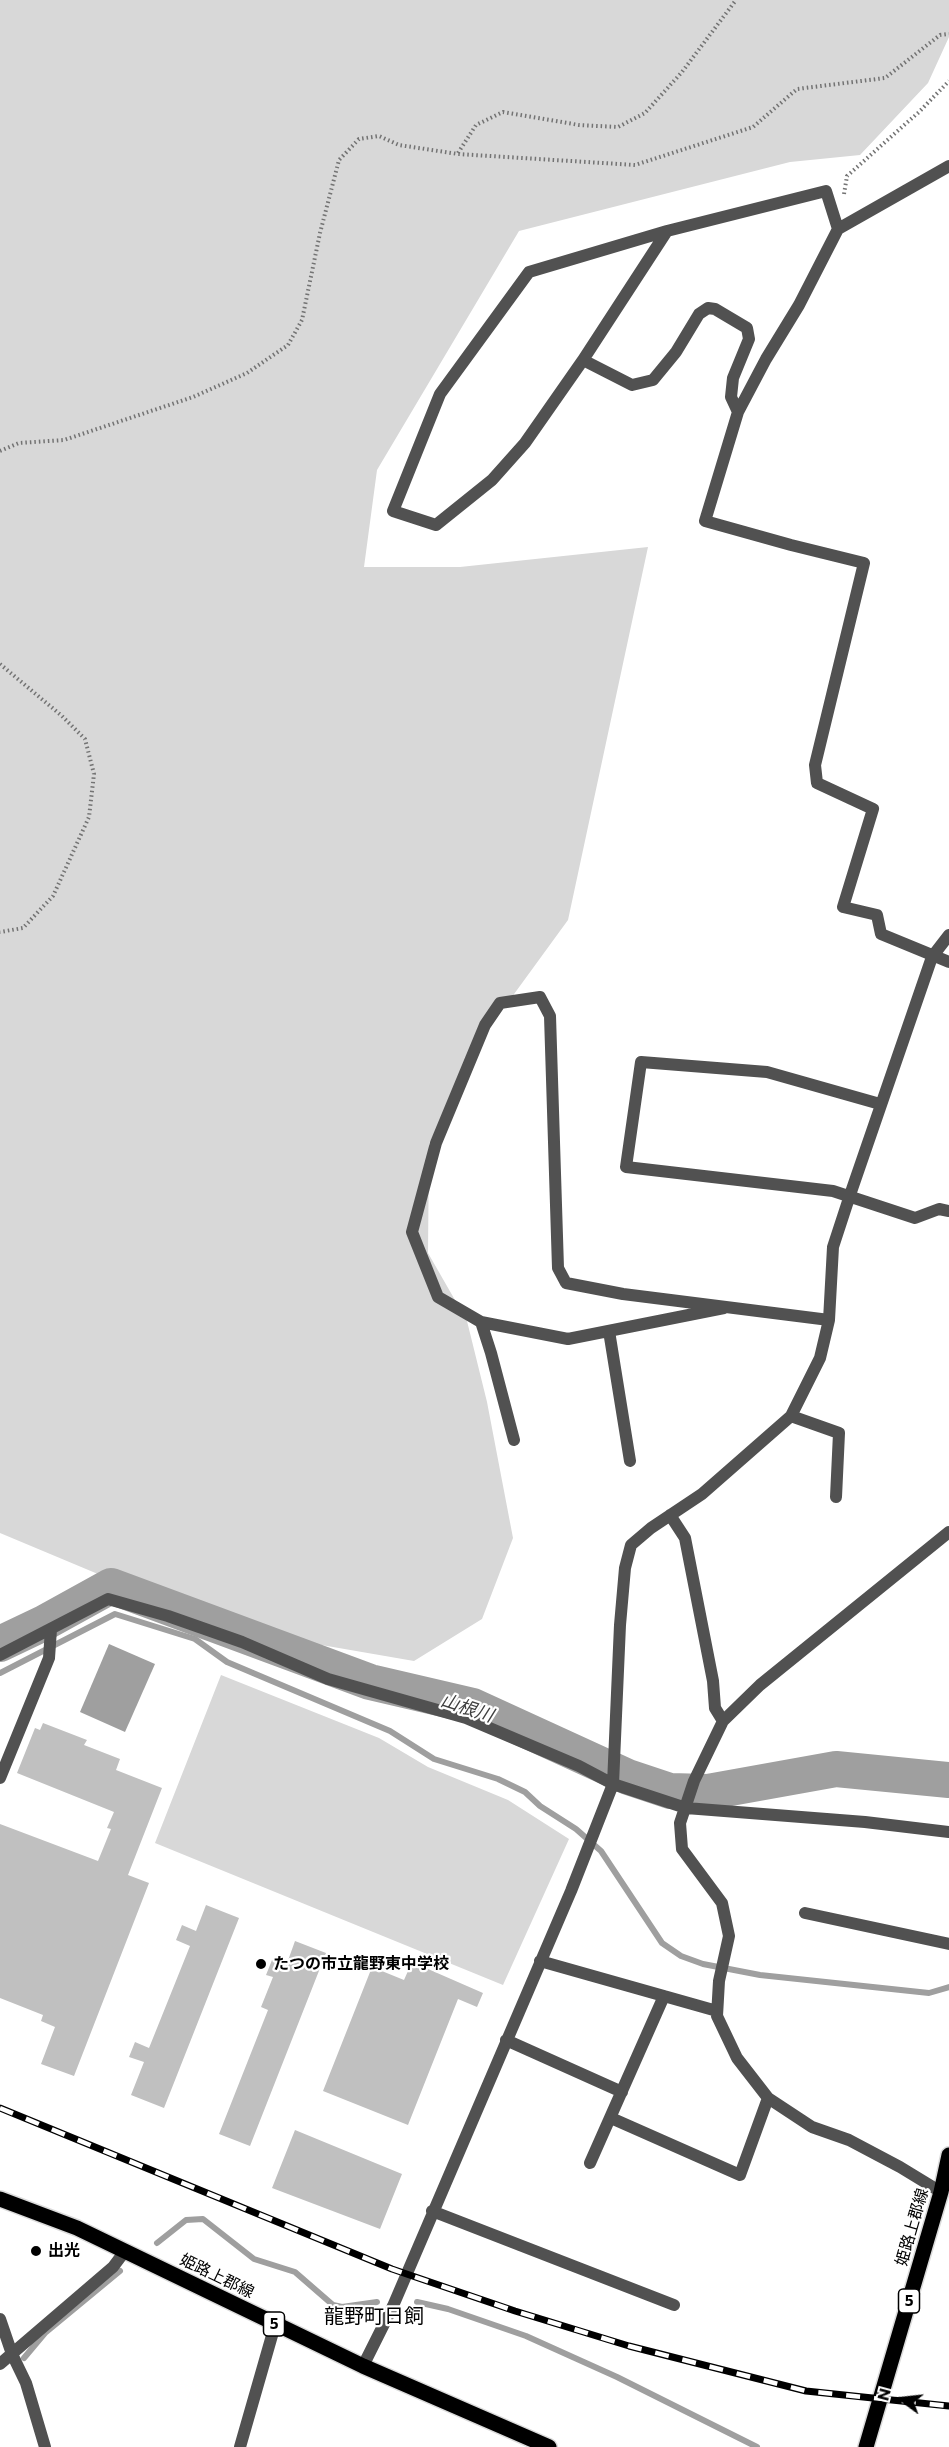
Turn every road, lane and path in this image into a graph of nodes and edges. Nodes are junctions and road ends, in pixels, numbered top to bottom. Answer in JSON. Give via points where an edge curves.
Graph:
{"nodes":[{"id":1,"x":736,"y":0,"type":"edge"},
{"id":2,"x":949,"y":34,"type":"edge"},
{"id":3,"x":949,"y":81,"type":"edge"},
{"id":4,"x":458,"y":154,"type":"junction"},
{"id":5,"x":949,"y":166,"type":"edge"},
{"id":6,"x":843,"y":197,"type":"dead end"},
{"id":7,"x":838,"y":229,"type":"junction"},
{"id":8,"x":667,"y":231,"type":"junction"},
{"id":9,"x":583,"y":360,"type":"junction"},
{"id":10,"x":738,"y":412,"type":"junction"},
{"id":11,"x":0,"y":451,"type":"edge"},
{"id":12,"x":0,"y":664,"type":"edge"},
{"id":13,"x":0,"y":932,"type":"edge"},
{"id":14,"x":949,"y":935,"type":"edge"},
{"id":15,"x":932,"y":957,"type":"junction"},
{"id":16,"x":949,"y":962,"type":"edge"},
{"id":17,"x":880,"y":1104,"type":"junction"},
{"id":18,"x":850,"y":1195,"type":"junction"},
{"id":19,"x":949,"y":1211,"type":"edge"},
{"id":20,"x":724,"y":1308,"type":"junction"},
{"id":21,"x":829,"y":1320,"type":"junction"},
{"id":22,"x":481,"y":1322,"type":"junction"},
{"id":23,"x":609,"y":1331,"type":"junction"},
{"id":24,"x":791,"y":1416,"type":"junction"},
{"id":25,"x":514,"y":1440,"type":"dead end"},
{"id":26,"x":630,"y":1461,"type":"dead end"},
{"id":27,"x":836,"y":1497,"type":"dead end"},
{"id":28,"x":670,"y":1515,"type":"junction"},
{"id":29,"x":949,"y":1532,"type":"edge"},
{"id":30,"x":51,"y":1629,"type":"junction"},
{"id":31,"x":0,"y":1655,"type":"edge"},
{"id":32,"x":723,"y":1721,"type":"junction"},
{"id":33,"x":0,"y":1778,"type":"edge"},
{"id":34,"x":613,"y":1784,"type":"junction"},
{"id":35,"x":688,"y":1802,"type":"junction"},
{"id":36,"x":949,"y":1832,"type":"edge"},
{"id":37,"x":806,"y":1913,"type":"dead end"},
{"id":38,"x":949,"y":1944,"type":"edge"},
{"id":39,"x":540,"y":1961,"type":"junction"},
{"id":40,"x":664,"y":1996,"type":"junction"},
{"id":41,"x":717,"y":2011,"type":"junction"},
{"id":42,"x":506,"y":2040,"type":"junction"},
{"id":43,"x":622,"y":2092,"type":"junction"},
{"id":44,"x":768,"y":2098,"type":"junction"},
{"id":45,"x":610,"y":2118,"type":"junction"},
{"id":46,"x":949,"y":2155,"type":"edge"},
{"id":47,"x":591,"y":2163,"type":"dead end"},
{"id":48,"x":941,"y":2192,"type":"junction"},
{"id":49,"x":0,"y":2199,"type":"edge"},
{"id":50,"x":432,"y":2211,"type":"junction"},
{"id":51,"x":125,"y":2251,"type":"junction"},
{"id":52,"x":674,"y":2305,"type":"dead end"},
{"id":53,"x":0,"y":2319,"type":"edge"},
{"id":54,"x":275,"y":2325,"type":"junction"},
{"id":55,"x":12,"y":2354,"type":"junction"},
{"id":56,"x":0,"y":2364,"type":"edge"},
{"id":57,"x":363,"y":2366,"type":"junction"},
{"id":58,"x":45,"y":2447,"type":"edge"},
{"id":59,"x":240,"y":2447,"type":"edge"},
{"id":60,"x":549,"y":2447,"type":"edge"},
{"id":61,"x":866,"y":2447,"type":"edge"}],
"edges":[{"from":1,"to":4,"type":"path","via":[[682,72],[645,113],[618,127],[579,125],[503,112],[476,125]]},
{"from":2,"to":4,"type":"path","via":[[940,35],[885,78],[797,89],[753,127],[635,165]]},
{"from":3,"to":6,"type":"path","via":[[847,176]]},
{"from":4,"to":11,"type":"path","via":[[399,144],[379,136],[359,139],[339,160],[302,320],[288,345],[247,373],[193,397],[64,440],[19,443]]},
{"from":5,"to":7,"type":"street"},
{"from":7,"to":8,"type":"street","via":[[826,191]]},
{"from":7,"to":10,"type":"street"},
{"from":8,"to":9,"type":"street"},
{"from":8,"to":9,"type":"street","via":[[529,272],[440,394],[393,511],[436,525],[492,480],[525,442]]},
{"from":9,"to":10,"type":"street","via":[[632,385],[653,380],[699,315],[708,308],[716,309],[747,328],[749,339],[733,378],[732,397]]},
{"from":10,"to":15,"type":"street","via":[[705,520],[864,563],[815,765],[817,783],[873,809],[843,907],[877,915],[881,934]]},
{"from":12,"to":13,"type":"path","via":[[85,739],[94,774],[89,817],[53,896],[23,928]]},
{"from":14,"to":15,"type":"street"},
{"from":15,"to":16,"type":"street"},
{"from":15,"to":17,"type":"street"},
{"from":17,"to":18,"type":"street"},
{"from":17,"to":18,"type":"street","via":[[767,1072],[641,1062],[627,1167]]},
{"from":18,"to":19,"type":"street","via":[[915,1218],[939,1209]]},
{"from":18,"to":21,"type":"street","via":[[833,1247]]},
{"from":20,"to":21,"type":"street"},
{"from":20,"to":22,"type":"street","via":[[566,1282],[558,1268],[550,1016],[540,997],[500,1004],[485,1025],[436,1143],[412,1232],[438,1297]]},
{"from":20,"to":23,"type":"street"},
{"from":21,"to":24,"type":"street","via":[[820,1358]]},
{"from":22,"to":23,"type":"street","via":[[568,1339]]},
{"from":22,"to":25,"type":"street"},
{"from":23,"to":26,"type":"street"},
{"from":24,"to":27,"type":"street","via":[[838,1434]]},
{"from":24,"to":28,"type":"street","via":[[702,1494]]},
{"from":28,"to":32,"type":"street","via":[[685,1538],[715,1708]]},
{"from":28,"to":34,"type":"street","via":[[631,1545],[625,1568]]},
{"from":29,"to":32,"type":"street","via":[[760,1685]]},
{"from":30,"to":31,"type":"street"},
{"from":30,"to":33,"type":"street","via":[[49,1658]]},
{"from":30,"to":34,"type":"street","via":[[108,1599],[242,1642],[328,1679],[466,1718]]},
{"from":32,"to":35,"type":"street"},
{"from":34,"to":35,"type":"street"},
{"from":34,"to":39,"type":"street"},
{"from":35,"to":36,"type":"street"},
{"from":35,"to":41,"type":"street","via":[[680,1823],[682,1848],[722,1903],[729,1936]]},
{"from":37,"to":38,"type":"street"},
{"from":39,"to":40,"type":"street"},
{"from":39,"to":42,"type":"street"},
{"from":40,"to":41,"type":"street"},
{"from":40,"to":43,"type":"street"},
{"from":41,"to":44,"type":"street","via":[[737,2058]]},
{"from":42,"to":43,"type":"street"},
{"from":42,"to":50,"type":"street"},
{"from":43,"to":45,"type":"street"},
{"from":44,"to":45,"type":"street","via":[[740,2175]]},
{"from":44,"to":48,"type":"street","via":[[812,2127],[849,2140]]},
{"from":45,"to":47,"type":"street"},
{"from":46,"to":48,"type":"main road","name":"姫路上郡線","number":"5"},
{"from":48,"to":61,"type":"main road","name":"姫路上郡線","number":"5"},
{"from":49,"to":51,"type":"main road","name":"姫路上郡線","number":"5"},
{"from":50,"to":52,"type":"street"},
{"from":50,"to":57,"type":"street","via":[[393,2306]]},
{"from":51,"to":54,"type":"main road","name":"姫路上郡線","number":"5"},
{"from":51,"to":55,"type":"street","via":[[112,2267]]},
{"from":53,"to":55,"type":"street"},
{"from":54,"to":57,"type":"main road","name":"姫路上郡線","number":"5"},
{"from":54,"to":59,"type":"street"},
{"from":55,"to":56,"type":"street"},
{"from":55,"to":58,"type":"street","via":[[26,2382]]},
{"from":57,"to":60,"type":"main road","name":"姫路上郡線","number":"5"}]}
